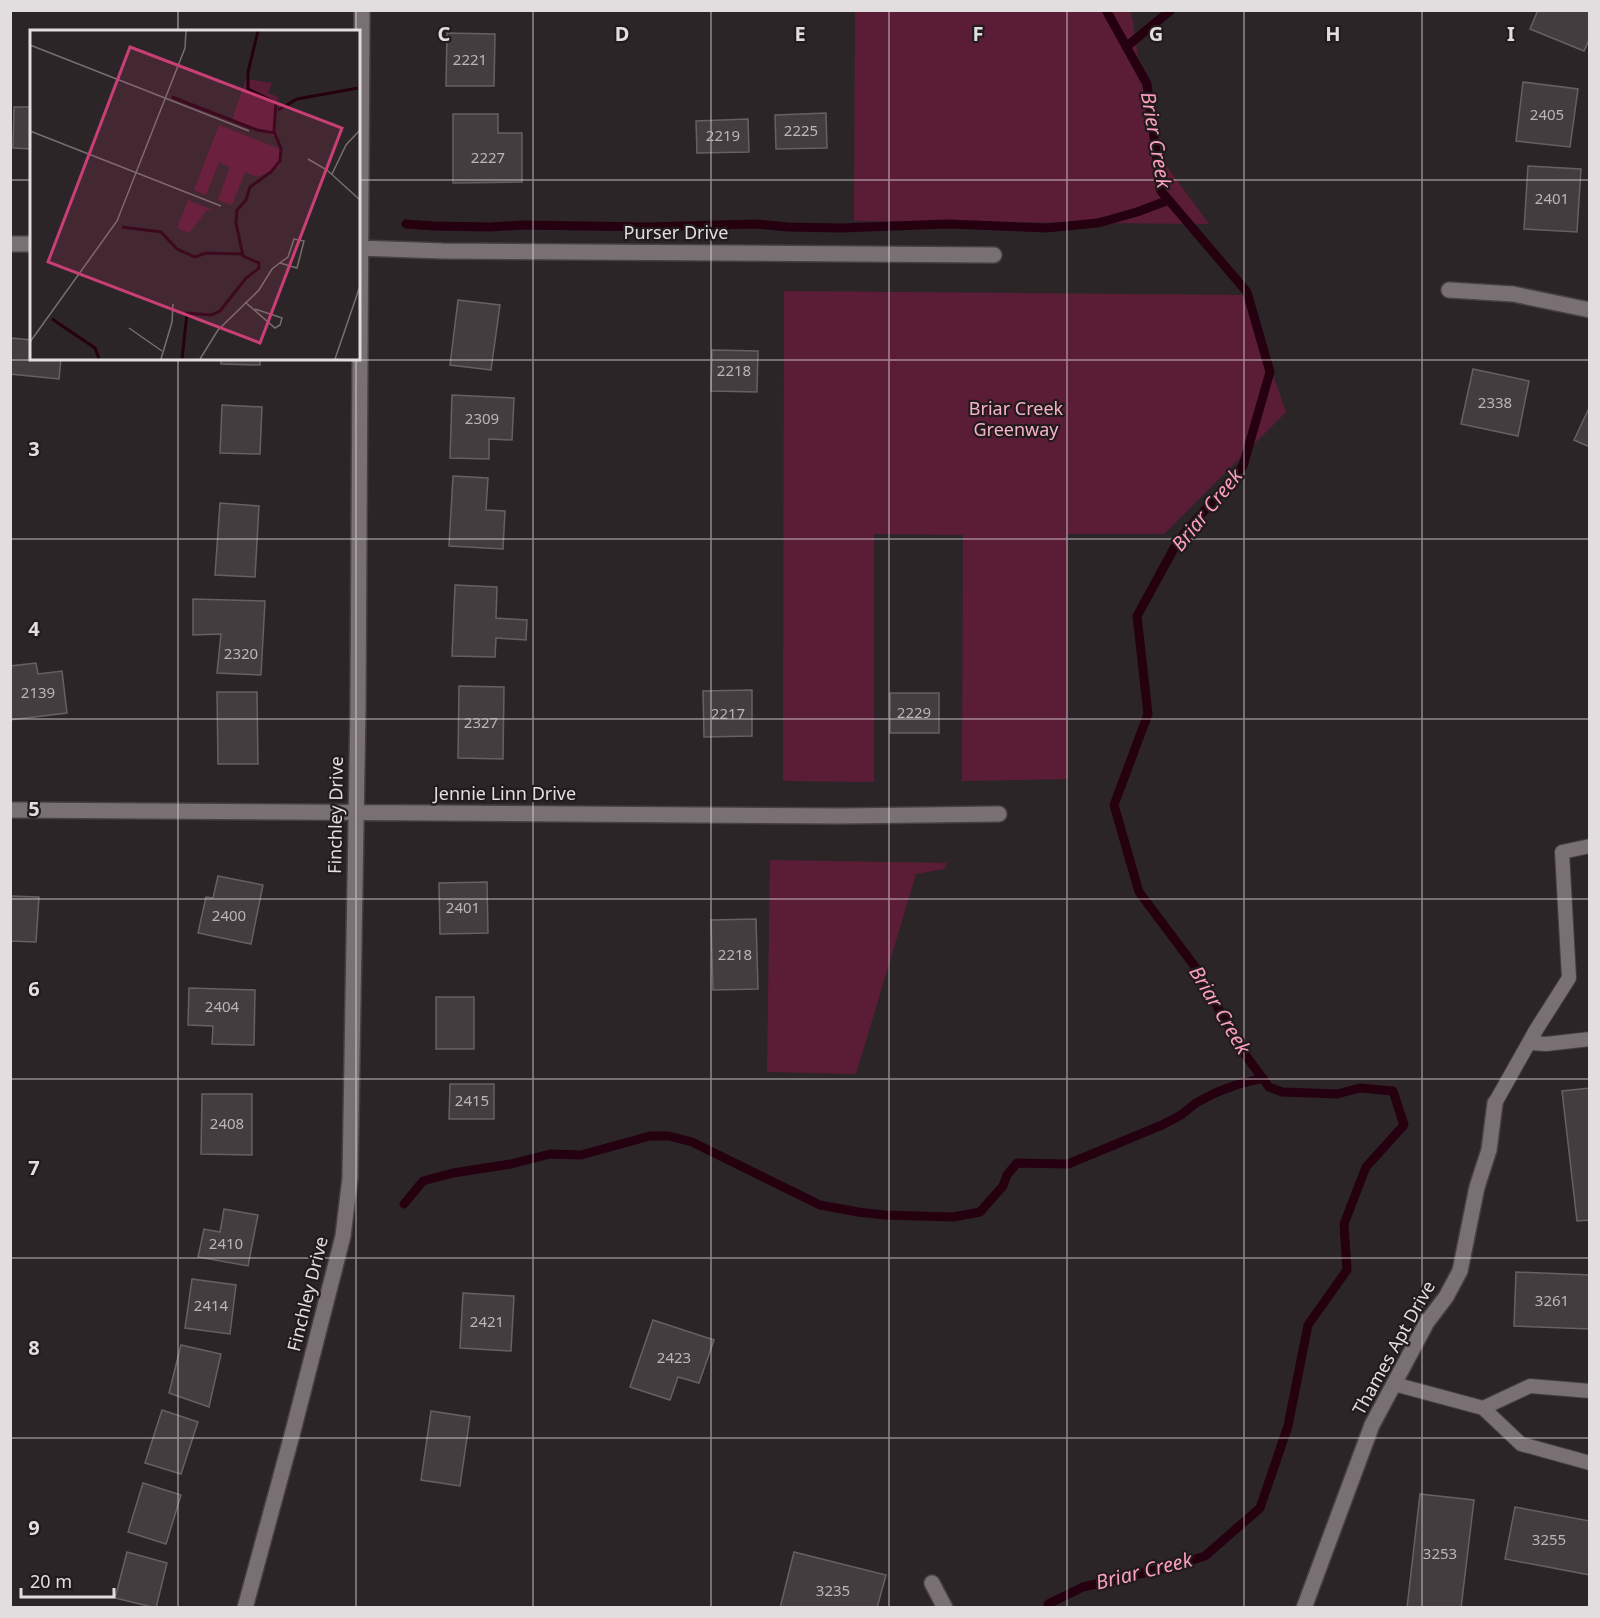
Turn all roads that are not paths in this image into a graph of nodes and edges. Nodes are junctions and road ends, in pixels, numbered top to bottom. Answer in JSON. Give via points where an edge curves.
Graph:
{"nodes":[{"id":1,"x":362,"y":10,"type":"edge"},
{"id":2,"x":10,"y":244,"type":"edge"},
{"id":3,"x":30,"y":244,"type":"edge"},
{"id":4,"x":360,"y":248,"type":"edge"},
{"id":5,"x":994,"y":255,"type":"dead end"},
{"id":6,"x":1449,"y":290,"type":"dead end"},
{"id":7,"x":1590,"y":310,"type":"edge"},
{"id":8,"x":360,"y":360,"type":"edge"},
{"id":9,"x":10,"y":810,"type":"edge"},
{"id":10,"x":356,"y":813,"type":"junction"},
{"id":11,"x":999,"y":813,"type":"dead end"},
{"id":12,"x":1590,"y":846,"type":"edge"},
{"id":13,"x":1590,"y":1039,"type":"edge"},
{"id":14,"x":1530,"y":1043,"type":"junction"},
{"id":15,"x":1495,"y":1103,"type":"joint"},
{"id":16,"x":1394,"y":1384,"type":"junction"},
{"id":17,"x":1590,"y":1391,"type":"edge"},
{"id":18,"x":1483,"y":1408,"type":"junction"},
{"id":19,"x":1590,"y":1463,"type":"edge"},
{"id":20,"x":932,"y":1583,"type":"dead end"},
{"id":21,"x":245,"y":1608,"type":"edge"},
{"id":22,"x":945,"y":1608,"type":"edge"},
{"id":23,"x":1304,"y":1608,"type":"edge"}],
"edges":[{"from":1,"to":4,"type":"street","name":"Finchley Drive"},
{"from":2,"to":3,"type":"street"},
{"from":4,"to":5,"type":"street","name":"Purser Drive"},
{"from":6,"to":7,"type":"street","via":[[1513,294]]},
{"from":8,"to":10,"type":"street","name":"Finchley Drive"},
{"from":9,"to":10,"type":"street","name":"Jennie Linn Drive"},
{"from":10,"to":11,"type":"street","name":"Jennie Linn Drive","via":[[841,816]]},
{"from":10,"to":21,"type":"street","name":"Finchley Drive","via":[[350,1178],[343,1236]]},
{"from":12,"to":14,"type":"lane","via":[[1562,852],[1569,978]]},
{"from":13,"to":14,"type":"lane"},
{"from":14,"to":15,"type":"lane"},
{"from":15,"to":16,"type":"street","name":"Thames Apt Drive","via":[[1489,1150],[1477,1187],[1460,1271]]},
{"from":16,"to":18,"type":"lane"},
{"from":16,"to":23,"type":"street","name":"Thames Apt Drive","via":[[1372,1425]]},
{"from":17,"to":18,"type":"lane","via":[[1530,1386]]},
{"from":18,"to":19,"type":"lane","via":[[1521,1444]]},
{"from":20,"to":22,"type":"street"}]}
